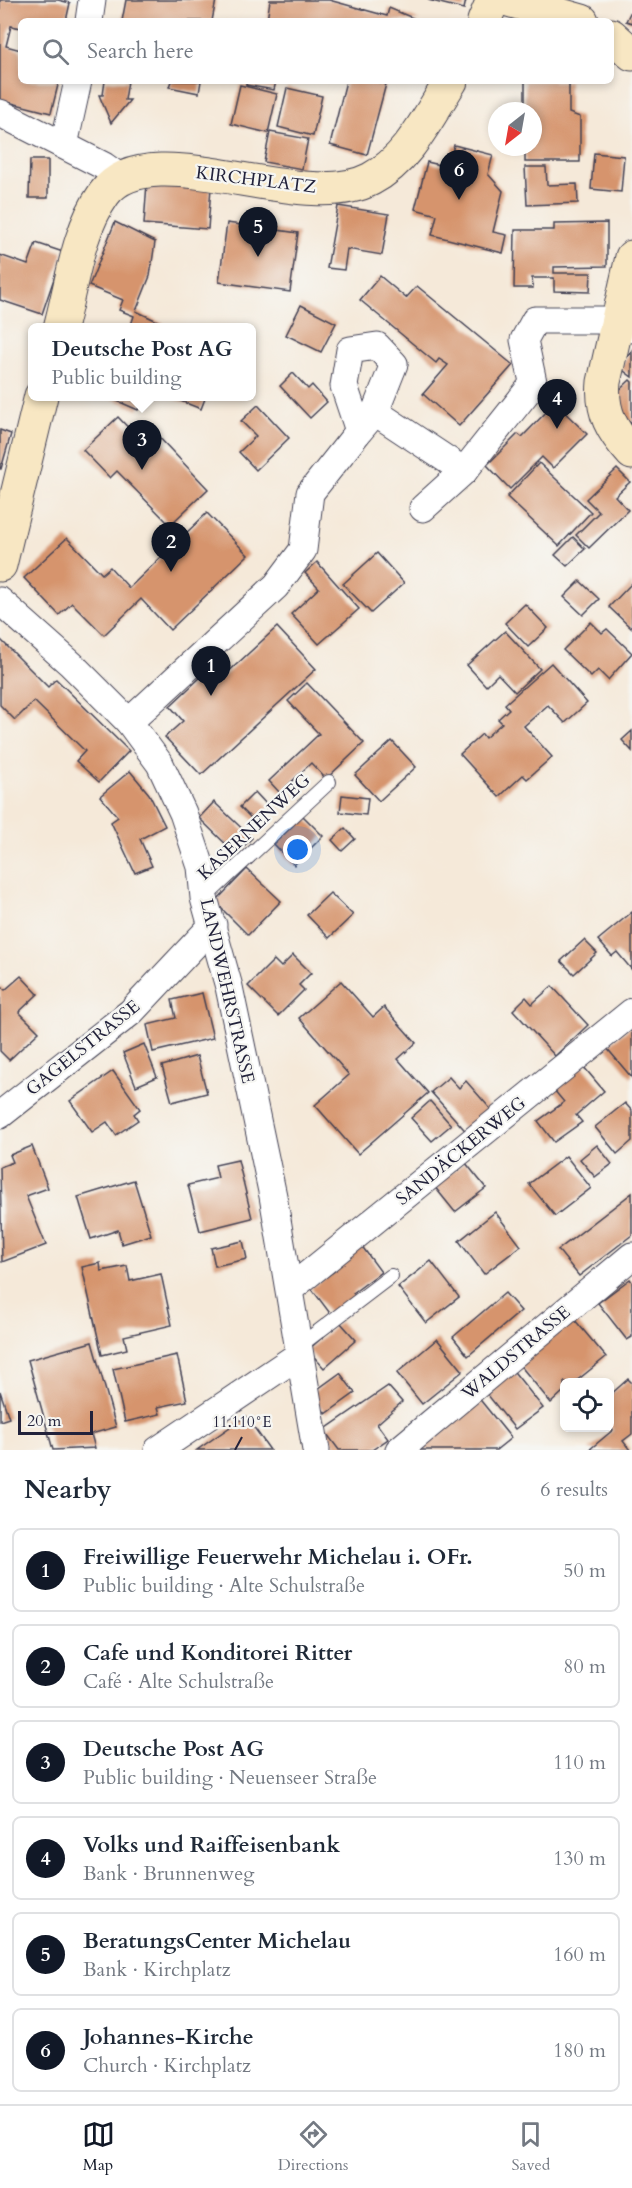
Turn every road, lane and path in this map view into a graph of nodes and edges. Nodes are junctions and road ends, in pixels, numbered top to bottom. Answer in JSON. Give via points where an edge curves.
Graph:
{"nodes":[{"id":1,"x":92,"y":0,"type":"edge"},
{"id":2,"x":493,"y":0,"type":"edge"},
{"id":3,"x":508,"y":0,"type":"edge"},
{"id":4,"x":89,"y":18,"type":"edge"},
{"id":5,"x":485,"y":18,"type":"edge"},
{"id":6,"x":571,"y":18,"type":"edge"},
{"id":7,"x":614,"y":38,"type":"edge"},
{"id":8,"x":632,"y":54,"type":"edge"},
{"id":9,"x":77,"y":84,"type":"edge"},
{"id":10,"x":449,"y":84,"type":"edge"},
{"id":11,"x":0,"y":113,"type":"edge"},
{"id":12,"x":64,"y":145,"type":"junction"},
{"id":13,"x":121,"y":178,"type":"junction"},
{"id":14,"x":632,"y":257,"type":"edge"},
{"id":15,"x":61,"y":323,"type":"edge"},
{"id":16,"x":626,"y":325,"type":"edge"},
{"id":17,"x":40,"y":401,"type":"edge"},
{"id":18,"x":632,"y":453,"type":"edge"},
{"id":19,"x":464,"y":471,"type":"junction"},
{"id":20,"x":423,"y":508,"type":"dead end"},
{"id":21,"x":0,"y":565,"type":"edge"},
{"id":22,"x":0,"y":601,"type":"edge"},
{"id":23,"x":129,"y":722,"type":"junction"},
{"id":24,"x":329,"y":782,"type":"dead end"},
{"id":25,"x":204,"y":898,"type":"junction"},
{"id":26,"x":213,"y":926,"type":"junction"},
{"id":27,"x":632,"y":1012,"type":"edge"},
{"id":28,"x":0,"y":1115,"type":"edge"},
{"id":29,"x":632,"y":1256,"type":"edge"},
{"id":30,"x":392,"y":1276,"type":"dead end"},
{"id":31,"x":290,"y":1289,"type":"junction"},
{"id":32,"x":299,"y":1351,"type":"junction"},
{"id":33,"x":158,"y":1450,"type":"edge"},
{"id":34,"x":316,"y":1450,"type":"edge"},
{"id":35,"x":399,"y":1450,"type":"edge"}],
"edges":[{"from":1,"to":4,"type":"street"},
{"from":2,"to":5,"type":"street"},
{"from":3,"to":6,"type":"street"},
{"from":7,"to":8,"type":"street"},
{"from":9,"to":12,"type":"street"},
{"from":10,"to":13,"type":"street","name":"KIRCHPLATZ","via":[[396,160],[373,178],[352,186],[294,187],[168,170],[140,170]]},
{"from":11,"to":12,"type":"street"},
{"from":12,"to":13,"type":"street"},
{"from":13,"to":15,"type":"street","via":[[105,193],[90,222]]},
{"from":14,"to":16,"type":"street"},
{"from":16,"to":18,"type":"street","via":[[604,382],[603,398],[610,426]]},
{"from":16,"to":19,"type":"street","via":[[536,320],[524,340],[533,382]]},
{"from":17,"to":21,"type":"street"},
{"from":19,"to":20,"type":"street"},
{"from":19,"to":23,"type":"street","via":[[367,422],[310,493],[303,550],[276,586]]},
{"from":22,"to":23,"type":"street","name":"LANDWEHRSTRASSE"},
{"from":23,"to":25,"type":"street","name":"LANDWEHRSTRASSE","via":[[160,764],[183,813],[201,867]]},
{"from":24,"to":25,"type":"lane","name":"KASERNENWEG"},
{"from":25,"to":26,"type":"street","name":"LANDWEHRSTRASSE"},
{"from":26,"to":28,"type":"street","name":"GAGELSTRASSE","via":[[131,1012]]},
{"from":26,"to":31,"type":"street","name":"LANDWEHRSTRASSE","via":[[271,1184]]},
{"from":27,"to":31,"type":"street","name":"SANDÄCKERWEG"},
{"from":29,"to":35,"type":"street","name":"WALDSTRASSE"},
{"from":30,"to":32,"type":"lane"},
{"from":31,"to":32,"type":"street","name":"LANDWEHRSTRASSE"},
{"from":32,"to":33,"type":"street"},
{"from":32,"to":34,"type":"street","name":"LANDWEHRSTRASSE"}]}
